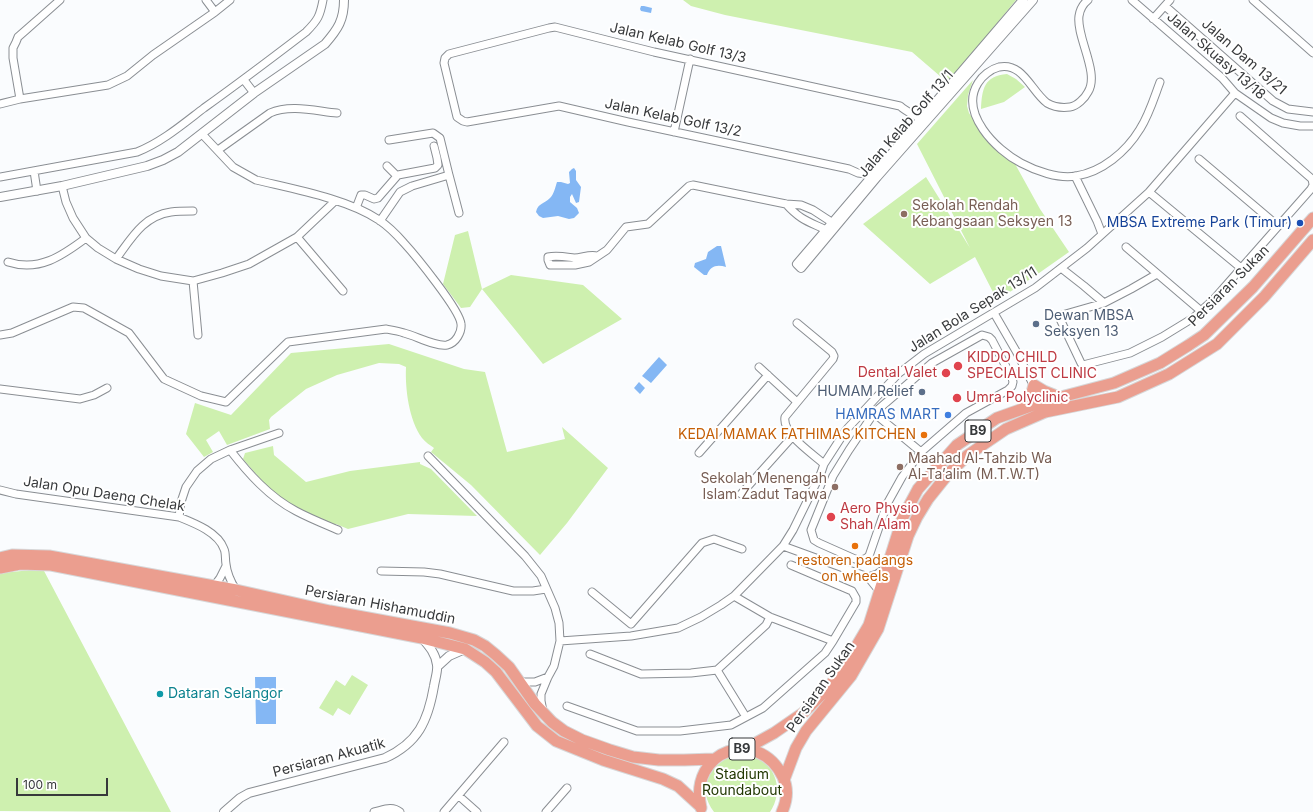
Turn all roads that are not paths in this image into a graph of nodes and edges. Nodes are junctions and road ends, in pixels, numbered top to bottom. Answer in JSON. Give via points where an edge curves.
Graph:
{"nodes":[{"id":1,"x":60,"y":0,"type":"edge"},
{"id":2,"x":206,"y":0,"type":"edge"},
{"id":3,"x":230,"y":0,"type":"edge"},
{"id":4,"x":323,"y":0,"type":"edge"},
{"id":5,"x":344,"y":0,"type":"edge"},
{"id":6,"x":1023,"y":0,"type":"edge"},
{"id":7,"x":1033,"y":0,"type":"edge"},
{"id":8,"x":1088,"y":0,"type":"edge"},
{"id":9,"x":1132,"y":0,"type":"edge"},
{"id":10,"x":1170,"y":0,"type":"edge"},
{"id":11,"x":1253,"y":0,"type":"edge"},
{"id":12,"x":1165,"y":6,"type":"junction"},
{"id":13,"x":215,"y":12,"type":"junction"},
{"id":14,"x":1154,"y":19,"type":"junction"},
{"id":15,"x":1313,"y":53,"type":"edge"},
{"id":16,"x":690,"y":59,"type":"junction"},
{"id":17,"x":244,"y":80,"type":"junction"},
{"id":18,"x":1160,"y":82,"type":"dead end"},
{"id":19,"x":254,"y":93,"type":"junction"},
{"id":20,"x":1235,"y":93,"type":"junction"},
{"id":21,"x":20,"y":99,"type":"junction"},
{"id":22,"x":0,"y":104,"type":"edge"},
{"id":23,"x":1311,"y":110,"type":"edge"},
{"id":24,"x":337,"y":114,"type":"dead end"},
{"id":25,"x":1240,"y":116,"type":"dead end"},
{"id":26,"x":923,"y":120,"type":"junction"},
{"id":27,"x":463,"y":121,"type":"joint"},
{"id":28,"x":1313,"y":126,"type":"edge"},
{"id":29,"x":674,"y":132,"type":"junction"},
{"id":30,"x":202,"y":134,"type":"junction"},
{"id":31,"x":389,"y":140,"type":"dead end"},
{"id":32,"x":434,"y":146,"type":"dead end"},
{"id":33,"x":218,"y":150,"type":"junction"},
{"id":34,"x":1199,"y":159,"type":"dead end"},
{"id":35,"x":387,"y":166,"type":"dead end"},
{"id":36,"x":34,"y":171,"type":"junction"},
{"id":37,"x":449,"y":175,"type":"junction"},
{"id":38,"x":397,"y":176,"type":"junction"},
{"id":39,"x":875,"y":176,"type":"junction"},
{"id":40,"x":1075,"y":176,"type":"junction"},
{"id":41,"x":0,"y":177,"type":"edge"},
{"id":42,"x":1313,"y":183,"type":"edge"},
{"id":43,"x":62,"y":186,"type":"junction"},
{"id":44,"x":38,"y":190,"type":"junction"},
{"id":45,"x":1149,"y":192,"type":"junction"},
{"id":46,"x":0,"y":197,"type":"edge"},
{"id":47,"x":335,"y":201,"type":"junction"},
{"id":48,"x":786,"y":204,"type":"junction"},
{"id":49,"x":356,"y":208,"type":"junction"},
{"id":50,"x":193,"y":211,"type":"dead end"},
{"id":51,"x":459,"y":213,"type":"dead end"},
{"id":52,"x":1313,"y":218,"type":"edge"},
{"id":53,"x":380,"y":221,"type":"junction"},
{"id":54,"x":834,"y":224,"type":"junction"},
{"id":55,"x":1278,"y":226,"type":"junction"},
{"id":56,"x":828,"y":231,"type":"junction"},
{"id":57,"x":1102,"y":234,"type":"junction"},
{"id":58,"x":297,"y":237,"type":"junction"},
{"id":59,"x":86,"y":238,"type":"junction"},
{"id":60,"x":1313,"y":240,"type":"edge"},
{"id":61,"x":1126,"y":247,"type":"dead end"},
{"id":62,"x":597,"y":256,"type":"junction"},
{"id":63,"x":116,"y":259,"type":"junction"},
{"id":64,"x":8,"y":262,"type":"dead end"},
{"id":65,"x":801,"y":268,"type":"dead end"},
{"id":66,"x":1061,"y":268,"type":"junction"},
{"id":67,"x":1241,"y":268,"type":"junction"},
{"id":68,"x":1157,"y":274,"type":"junction"},
{"id":69,"x":193,"y":281,"type":"junction"},
{"id":70,"x":343,"y":291,"type":"dead end"},
{"id":71,"x":1104,"y":303,"type":"junction"},
{"id":72,"x":1201,"y":311,"type":"junction"},
{"id":73,"x":994,"y":313,"type":"junction"},
{"id":74,"x":797,"y":322,"type":"dead end"},
{"id":75,"x":0,"y":335,"type":"edge"},
{"id":76,"x":198,"y":335,"type":"dead end"},
{"id":77,"x":924,"y":354,"type":"junction"},
{"id":78,"x":932,"y":363,"type":"junction"},
{"id":79,"x":759,"y":367,"type":"dead end"},
{"id":80,"x":1025,"y":369,"type":"junction"},
{"id":81,"x":768,"y":375,"type":"junction"},
{"id":82,"x":1012,"y":378,"type":"junction"},
{"id":83,"x":1034,"y":385,"type":"junction"},
{"id":84,"x":107,"y":388,"type":"dead end"},
{"id":85,"x":0,"y":389,"type":"edge"},
{"id":86,"x":1059,"y":397,"type":"junction"},
{"id":87,"x":797,"y":402,"type":"junction"},
{"id":88,"x":1042,"y":402,"type":"junction"},
{"id":89,"x":1024,"y":408,"type":"junction"},
{"id":90,"x":1058,"y":409,"type":"junction"},
{"id":91,"x":874,"y":413,"type":"junction"},
{"id":92,"x":1034,"y":416,"type":"junction"},
{"id":93,"x":279,"y":433,"type":"dead end"},
{"id":94,"x":793,"y":436,"type":"junction"},
{"id":95,"x":230,"y":450,"type":"junction"},
{"id":96,"x":921,"y":452,"type":"junction"},
{"id":97,"x":699,"y":453,"type":"dead end"},
{"id":98,"x":428,"y":456,"type":"dead end"},
{"id":99,"x":824,"y":464,"type":"junction"},
{"id":100,"x":821,"y":473,"type":"junction"},
{"id":101,"x":833,"y":476,"type":"junction"},
{"id":102,"x":0,"y":490,"type":"edge"},
{"id":103,"x":741,"y":494,"type":"dead end"},
{"id":104,"x":179,"y":517,"type":"junction"},
{"id":105,"x":338,"y":530,"type":"dead end"},
{"id":106,"x":783,"y":546,"type":"junction"},
{"id":107,"x":742,"y":549,"type":"dead end"},
{"id":108,"x":0,"y":558,"type":"edge"},
{"id":109,"x":855,"y":559,"type":"junction"},
{"id":110,"x":791,"y":565,"type":"dead end"},
{"id":111,"x":226,"y":566,"type":"junction"},
{"id":112,"x":838,"y":567,"type":"junction"},
{"id":113,"x":887,"y":567,"type":"junction"},
{"id":114,"x":0,"y":568,"type":"edge"},
{"id":115,"x":381,"y":571,"type":"dead end"},
{"id":116,"x":868,"y":577,"type":"junction"},
{"id":117,"x":214,"y":586,"type":"junction"},
{"id":118,"x":546,"y":589,"type":"junction"},
{"id":119,"x":236,"y":590,"type":"junction"},
{"id":120,"x":592,"y":592,"type":"dead end"},
{"id":121,"x":880,"y":592,"type":"junction"},
{"id":122,"x":734,"y":596,"type":"junction"},
{"id":123,"x":770,"y":617,"type":"junction"},
{"id":124,"x":631,"y":624,"type":"junction"},
{"id":125,"x":631,"y":636,"type":"junction"},
{"id":126,"x":422,"y":638,"type":"junction"},
{"id":127,"x":560,"y":641,"type":"junction"},
{"id":128,"x":833,"y":641,"type":"junction"},
{"id":129,"x":465,"y":649,"type":"junction"},
{"id":130,"x":590,"y":654,"type":"dead end"},
{"id":131,"x":438,"y":666,"type":"junction"},
{"id":132,"x":717,"y":670,"type":"junction"},
{"id":133,"x":548,"y":676,"type":"junction"},
{"id":134,"x":520,"y":682,"type":"junction"},
{"id":135,"x":567,"y":706,"type":"dead end"},
{"id":136,"x":543,"y":713,"type":"junction"},
{"id":137,"x":746,"y":717,"type":"junction"},
{"id":138,"x":504,"y":742,"type":"dead end"},
{"id":139,"x":745,"y":749,"type":"junction"},
{"id":140,"x":714,"y":759,"type":"junction"},
{"id":141,"x":784,"y":780,"type":"junction"},
{"id":142,"x":567,"y":788,"type":"dead end"},
{"id":143,"x":459,"y":796,"type":"junction"},
{"id":144,"x":702,"y":809,"type":"edge"},
{"id":145,"x":784,"y":810,"type":"edge"},
{"id":146,"x":224,"y":812,"type":"edge"},
{"id":147,"x":374,"y":812,"type":"edge"},
{"id":148,"x":400,"y":812,"type":"edge"},
{"id":149,"x":444,"y":812,"type":"edge"},
{"id":150,"x":477,"y":812,"type":"edge"},
{"id":151,"x":546,"y":812,"type":"edge"}],
"edges":[{"from":1,"to":21,"type":"street","via":[[18,37],[13,48],[12,58]]},
{"from":2,"to":13,"type":"street"},
{"from":3,"to":13,"type":"street"},
{"from":4,"to":17,"type":"street","via":[[320,16],[314,24]]},
{"from":5,"to":19,"type":"street","via":[[340,24],[325,44]]},
{"from":6,"to":26,"type":"street"},
{"from":7,"to":26,"type":"street","name":"Jalan Kelab Golf 13/1"},
{"from":8,"to":40,"type":"street","via":[[1082,6],[1079,16],[1091,70],[1091,86],[1088,93],[1073,107],[1062,108],[1048,103],[1022,74],[1013,67],[1004,66],[987,73],[978,83],[973,97],[973,107],[983,130],[1007,153],[1020,162],[1050,174]]},
{"from":9,"to":14,"type":"street","name":"Jalan Skuasy 13/18"},
{"from":10,"to":12,"type":"street"},
{"from":11,"to":15,"type":"street"},
{"from":12,"to":14,"type":"street"},
{"from":12,"to":23,"type":"street","name":"Jalan Dam 13/21","via":[[1273,101],[1288,109]]},
{"from":13,"to":21,"type":"street","via":[[127,76],[108,85]]},
{"from":14,"to":20,"type":"street","name":"Jalan Skuasy 13/18","via":[[1222,78]]},
{"from":16,"to":26,"type":"street","name":"Jalan Kelab Golf 13/3","via":[[900,106],[906,112]]},
{"from":16,"to":27,"type":"street","name":"Jalan Kelab Golf 13/3","via":[[555,28],[449,54],[444,58],[444,63],[457,117]]},
{"from":16,"to":29,"type":"street"},
{"from":17,"to":19,"type":"street"},
{"from":17,"to":36,"type":"street","via":[[167,136],[137,152]]},
{"from":18,"to":40,"type":"street","via":[[1147,115],[1130,142],[1105,165],[1089,173]]},
{"from":19,"to":30,"type":"street"},
{"from":20,"to":28,"type":"street","name":"Jalan Skuasy 13/18","via":[[1270,118],[1283,123]]},
{"from":20,"to":45,"type":"street","name":"Jalan Bola Sepak 13/11"},
{"from":21,"to":22,"type":"street"},
{"from":24,"to":33,"type":"street","via":[[278,109]]},
{"from":25,"to":42,"type":"street"},
{"from":26,"to":39,"type":"street","name":"Jalan Kelab Golf 13/1"},
{"from":27,"to":29,"type":"street","name":"Jalan Kelab Golf 13/2","via":[[559,106]]},
{"from":29,"to":39,"type":"street","name":"Jalan Kelab Golf 13/2"},
{"from":30,"to":33,"type":"street"},
{"from":30,"to":43,"type":"street","via":[[164,160]]},
{"from":31,"to":37,"type":"street","via":[[433,133],[440,138]]},
{"from":32,"to":38,"type":"street","via":[[438,165],[435,168]]},
{"from":33,"to":47,"type":"street","via":[[233,167],[256,180]]},
{"from":34,"to":55,"type":"street"},
{"from":35,"to":38,"type":"street"},
{"from":36,"to":41,"type":"street"},
{"from":36,"to":44,"type":"street"},
{"from":37,"to":51,"type":"street"},
{"from":37,"to":53,"type":"street","via":[[400,192]]},
{"from":38,"to":49,"type":"street","via":[[378,198],[361,195]]},
{"from":39,"to":54,"type":"street","name":"Jalan Kelab Golf 13/1"},
{"from":40,"to":57,"type":"street"},
{"from":42,"to":55,"type":"street","via":[[1311,189]]},
{"from":43,"to":44,"type":"street"},
{"from":43,"to":59,"type":"street","via":[[73,218]]},
{"from":44,"to":46,"type":"street"},
{"from":45,"to":57,"type":"street","name":"Jalan Bola Sepak 13/11"},
{"from":45,"to":67,"type":"street"},
{"from":47,"to":49,"type":"street"},
{"from":47,"to":58,"type":"street"},
{"from":48,"to":54,"type":"street","via":[[807,208]]},
{"from":48,"to":56,"type":"street","via":[[804,220]]},
{"from":48,"to":62,"type":"street","via":[[689,186],[648,224],[626,227],[607,250]]},
{"from":49,"to":53,"type":"street"},
{"from":50,"to":63,"type":"street","via":[[170,212],[151,219],[143,224]]},
{"from":52,"to":86,"type":"main road","name":"Persiaran Sukan","number":"B9","via":[[1253,287],[1204,335],[1160,363],[1114,383]]},
{"from":53,"to":75,"type":"street","via":[[403,242],[459,316],[460,332],[450,345],[442,346],[386,329],[288,342],[226,402],[200,396],[164,379],[129,333],[84,308],[73,307]]},
{"from":54,"to":56,"type":"street","name":"Jalan Kelab Golf 13/1"},
{"from":55,"to":67,"type":"street"},
{"from":56,"to":65,"type":"street","name":"Jalan Kelab Golf 13/1"},
{"from":57,"to":66,"type":"street","name":"Jalan Bola Sepak 13/11"},
{"from":58,"to":69,"type":"street","via":[[249,264]]},
{"from":58,"to":70,"type":"street"},
{"from":59,"to":63,"type":"street"},
{"from":59,"to":64,"type":"street","via":[[56,258],[42,263],[30,266]]},
{"from":60,"to":90,"type":"main road","name":"Persiaran Sukan","number":"B9","via":[[1264,297],[1217,344],[1169,374],[1118,397]]},
{"from":61,"to":68,"type":"street"},
{"from":62,"to":62,"type":"street","via":[[589,262],[575,265],[550,265],[548,260],[548,257],[553,256]]},
{"from":63,"to":69,"type":"street","via":[[161,276]]},
{"from":66,"to":71,"type":"street"},
{"from":66,"to":73,"type":"street","name":"Jalan Bola Sepak 13/11","via":[[1036,288]]},
{"from":67,"to":72,"type":"street"},
{"from":68,"to":71,"type":"street"},
{"from":68,"to":72,"type":"street"},
{"from":69,"to":76,"type":"street"},
{"from":71,"to":72,"type":"street","via":[[1060,316],[1083,365],[1130,353],[1162,337]]},
{"from":73,"to":77,"type":"street","name":"Jalan Bola Sepak 13/11"},
{"from":73,"to":80,"type":"street"},
{"from":74,"to":87,"type":"street","via":[[834,356]]},
{"from":77,"to":78,"type":"street"},
{"from":77,"to":99,"type":"street","name":"Jalan Bola Sepak 13/11","via":[[898,374],[873,400],[846,430]]},
{"from":78,"to":82,"type":"street","via":[[982,335],[992,340]]},
{"from":78,"to":91,"type":"street"},
{"from":79,"to":81,"type":"street"},
{"from":80,"to":82,"type":"street"},
{"from":80,"to":83,"type":"street"},
{"from":81,"to":87,"type":"street"},
{"from":81,"to":97,"type":"street"},
{"from":82,"to":96,"type":"street","via":[[1012,386],[1008,390],[966,413]]},
{"from":83,"to":86,"type":"main road"},
{"from":83,"to":88,"type":"street"},
{"from":83,"to":89,"type":"main road"},
{"from":84,"to":85,"type":"street","via":[[80,399]]},
{"from":86,"to":88,"type":"main road","name":"Persiaran Sukan","number":"B9"},
{"from":87,"to":94,"type":"street","via":[[784,422]]},
{"from":88,"to":89,"type":"main road","name":"Persiaran Sukan","number":"B9"},
{"from":88,"to":90,"type":"main road"},
{"from":88,"to":92,"type":"main road"},
{"from":89,"to":113,"type":"main road","name":"Persiaran Sukan","number":"B9","via":[[997,418],[957,445],[918,489],[903,518]]},
{"from":90,"to":92,"type":"main road","name":"Persiaran Sukan","number":"B9"},
{"from":91,"to":96,"type":"street"},
{"from":91,"to":101,"type":"street"},
{"from":92,"to":141,"type":"main road","name":"Persiaran Sukan","number":"B9","via":[[1006,429],[968,455],[948,474],[928,499],[908,536],[878,629],[851,676],[806,731],[796,748]]},
{"from":93,"to":95,"type":"street"},
{"from":94,"to":99,"type":"street"},
{"from":94,"to":103,"type":"street"},
{"from":95,"to":104,"type":"street","via":[[211,459],[197,471],[186,487]]},
{"from":95,"to":105,"type":"street","via":[[243,467],[272,495],[295,510]]},
{"from":96,"to":109,"type":"street","via":[[902,477],[887,504],[869,556],[864,560]]},
{"from":98,"to":118,"type":"street","via":[[525,556],[541,576]]},
{"from":99,"to":100,"type":"street","name":"Jalan Bola Sepak 13/11"},
{"from":100,"to":101,"type":"street"},
{"from":100,"to":106,"type":"street","name":"Jalan Bola Sepak 13/11"},
{"from":101,"to":109,"type":"street","via":[[811,530],[812,535],[819,543]]},
{"from":102,"to":104,"type":"street","name":"Jalan Opu Daeng Chelak"},
{"from":104,"to":111,"type":"street","name":"Jalan Opu Daeng Chelak","via":[[197,524],[220,542],[224,548]]},
{"from":106,"to":112,"type":"street"},
{"from":106,"to":122,"type":"street","name":"Jalan Bola Sepak 13/11"},
{"from":107,"to":124,"type":"street","via":[[714,539],[702,543]]},
{"from":108,"to":117,"type":"main road","name":"Persiaran Hishamuddin","via":[[12,555],[49,556]]},
{"from":109,"to":112,"type":"street","via":[[852,563]]},
{"from":110,"to":128,"type":"street","via":[[855,594],[856,602]]},
{"from":111,"to":117,"type":"street"},
{"from":111,"to":119,"type":"street","name":"Jalan Opu Daeng Chelak"},
{"from":112,"to":116,"type":"street"},
{"from":113,"to":116,"type":"street"},
{"from":113,"to":121,"type":"main road","name":"Persiaran Sukan","number":"B9"},
{"from":114,"to":126,"type":"main road","name":"Persiaran Hishamuddin","via":[[20,564],[51,565]]},
{"from":115,"to":118,"type":"street","via":[[429,572],[513,591]]},
{"from":116,"to":121,"type":"street"},
{"from":117,"to":119,"type":"main road","name":"Persiaran Hishamuddin"},
{"from":118,"to":127,"type":"street","via":[[555,608]]},
{"from":119,"to":134,"type":"main road","name":"Persiaran Hishamuddin","via":[[474,640],[496,655]]},
{"from":120,"to":124,"type":"street"},
{"from":121,"to":139,"type":"main road","name":"Persiaran Sukan","number":"B9","via":[[869,625],[843,669],[827,689],[803,713]]},
{"from":122,"to":123,"type":"street"},
{"from":122,"to":125,"type":"street","name":"Jalan Bola Sepak 13/11","via":[[678,628]]},
{"from":123,"to":128,"type":"street"},
{"from":123,"to":132,"type":"street","via":[[766,626]]},
{"from":124,"to":125,"type":"street"},
{"from":125,"to":127,"type":"street","name":"Jalan Bola Sepak 13/11"},
{"from":126,"to":129,"type":"main road","name":"Persiaran Hishamuddin"},
{"from":126,"to":131,"type":"street","via":[[433,652]]},
{"from":127,"to":133,"type":"street","via":[[554,666]]},
{"from":128,"to":137,"type":"street","via":[[825,653],[763,708]]},
{"from":129,"to":131,"type":"street","via":[[449,656]]},
{"from":129,"to":144,"type":"main road","name":"Persiaran Hishamuddin","via":[[474,653],[496,672],[526,714],[556,741],[603,760],[663,779],[678,786]]},
{"from":130,"to":132,"type":"street","via":[[641,674]]},
{"from":131,"to":146,"type":"street","name":"Persiaran Akuatik","via":[[427,714],[421,728],[412,741],[401,750],[385,758],[249,793]]},
{"from":132,"to":137,"type":"street"},
{"from":133,"to":134,"type":"street","via":[[535,682]]},
{"from":133,"to":136,"type":"street","via":[[541,694]]},
{"from":134,"to":136,"type":"main road","name":"Persiaran Hishamuddin"},
{"from":135,"to":137,"type":"street","via":[[637,732],[680,731],[731,725]]},
{"from":136,"to":140,"type":"main road","name":"Persiaran Hishamuddin","via":[[564,731],[582,740],[633,757],[659,760]]},
{"from":138,"to":143,"type":"street"},
{"from":139,"to":140,"type":"main road","number":"B9","via":[[724,753]]},
{"from":139,"to":141,"type":"main road","number":"B9","via":[[758,752],[769,759],[778,768]]},
{"from":140,"to":144,"type":"main road","number":"B9","via":[[700,781],[698,794]]},
{"from":141,"to":145,"type":"main road","number":"B9"},
{"from":142,"to":151,"type":"street"},
{"from":143,"to":149,"type":"street"},
{"from":143,"to":150,"type":"street"},
{"from":147,"to":148,"type":"street","via":[[392,808]]}]}
